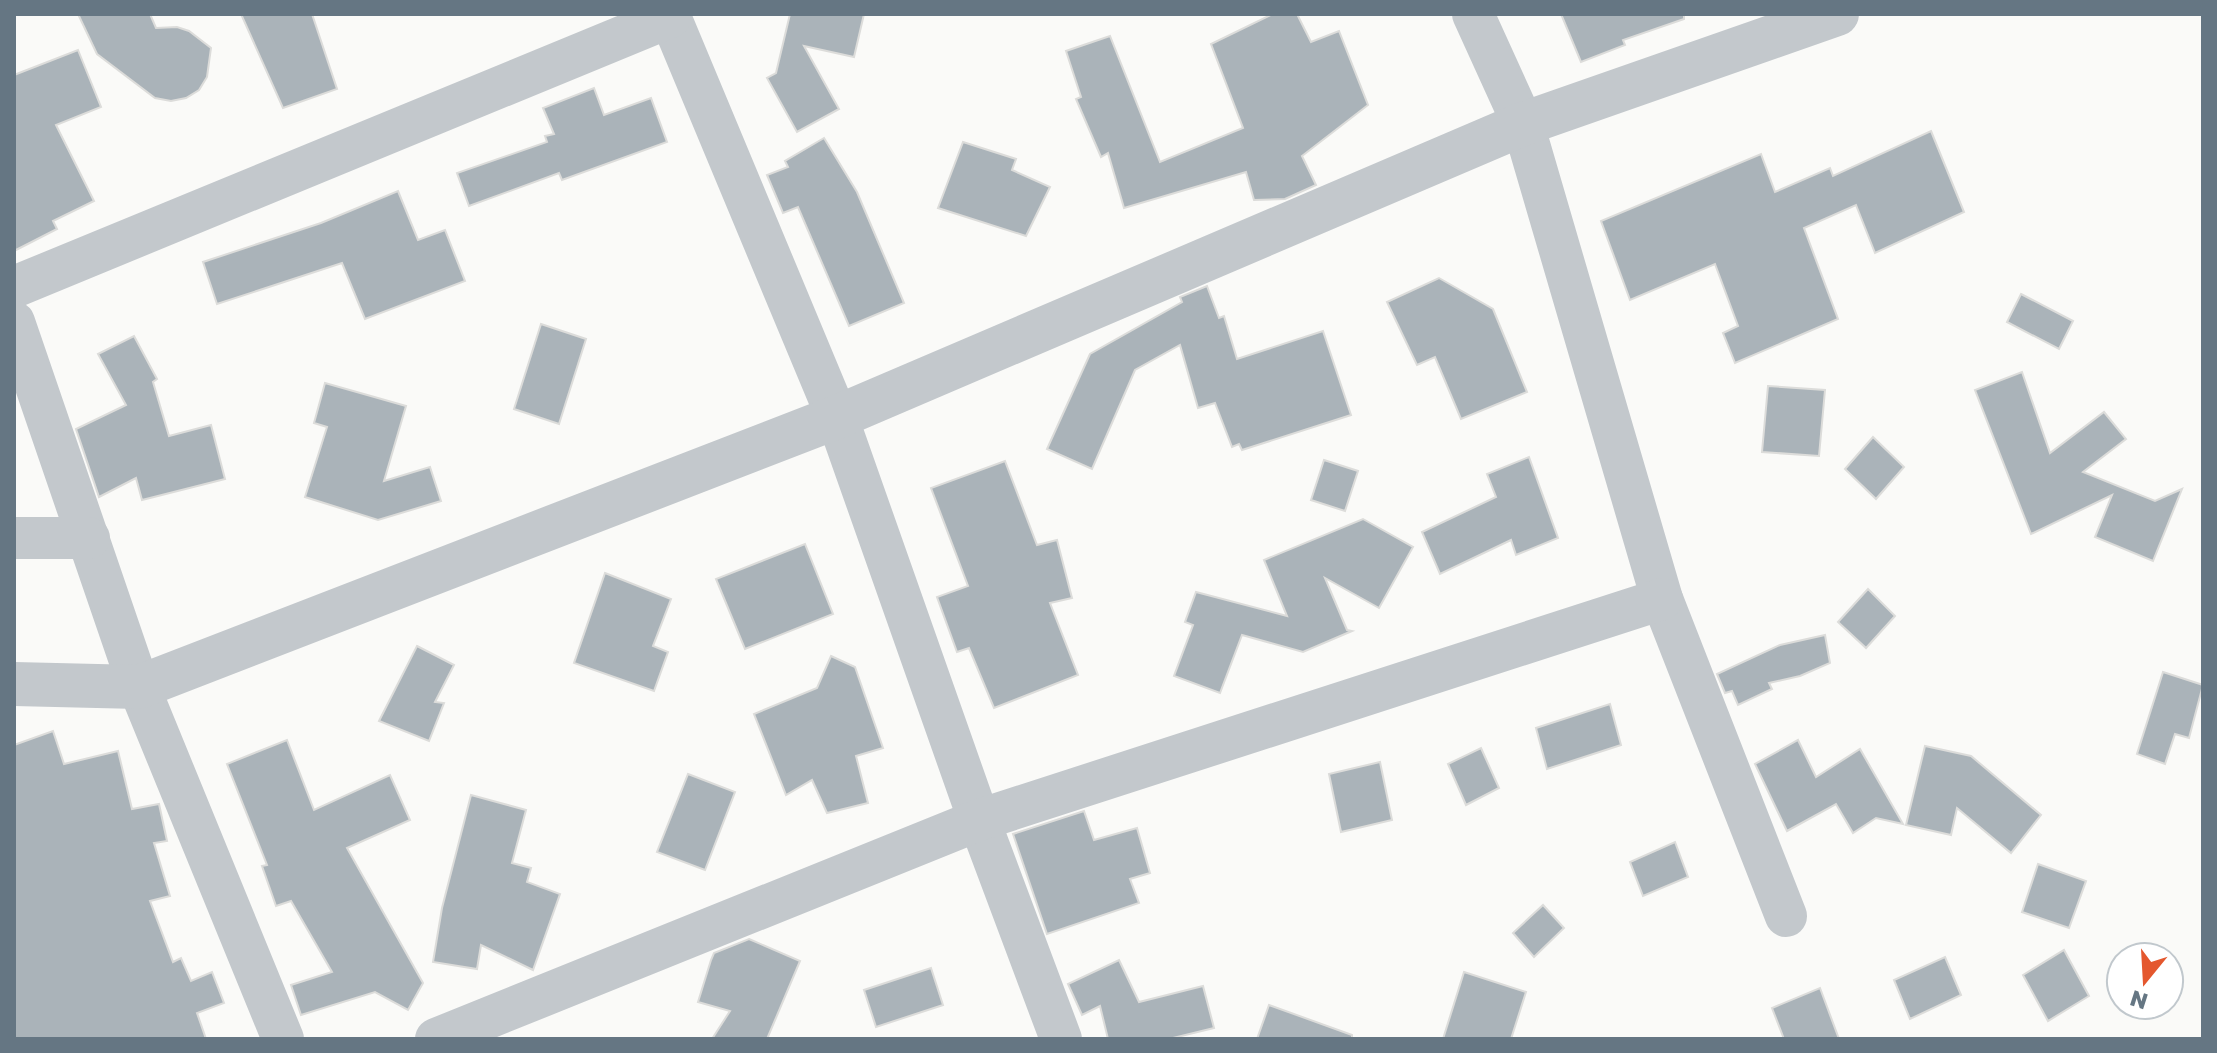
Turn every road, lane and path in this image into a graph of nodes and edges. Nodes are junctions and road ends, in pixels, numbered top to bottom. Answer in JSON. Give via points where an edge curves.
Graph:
{"nodes":[{"id":1,"x":1473,"y":14,"type":"edge"},
{"id":2,"x":1837,"y":14,"type":"edge"},
{"id":3,"x":670,"y":15,"type":"edge"},
{"id":4,"x":1523,"y":124,"type":"junction"},
{"id":5,"x":14,"y":287,"type":"edge"},
{"id":6,"x":14,"y":322,"type":"edge"},
{"id":7,"x":837,"y":417,"type":"junction"},
{"id":8,"x":14,"y":538,"type":"edge"},
{"id":9,"x":89,"y":538,"type":"junction"},
{"id":10,"x":1662,"y":599,"type":"junction"},
{"id":11,"x":14,"y":684,"type":"edge"},
{"id":12,"x":139,"y":687,"type":"junction"},
{"id":13,"x":979,"y":820,"type":"junction"},
{"id":14,"x":1786,"y":916,"type":"dead end"},
{"id":15,"x":283,"y":1039,"type":"edge"},
{"id":16,"x":436,"y":1039,"type":"edge"},
{"id":17,"x":1061,"y":1039,"type":"edge"}],
"edges":[{"from":1,"to":4,"type":"street"},
{"from":2,"to":4,"type":"street"},
{"from":3,"to":5,"type":"street"},
{"from":3,"to":7,"type":"street"},
{"from":4,"to":7,"type":"street"},
{"from":4,"to":10,"type":"street"},
{"from":6,"to":9,"type":"street"},
{"from":7,"to":12,"type":"street"},
{"from":7,"to":13,"type":"street"},
{"from":8,"to":9,"type":"street"},
{"from":9,"to":12,"type":"street"},
{"from":10,"to":13,"type":"street"},
{"from":10,"to":14,"type":"street"},
{"from":11,"to":12,"type":"street"},
{"from":12,"to":15,"type":"street"},
{"from":13,"to":16,"type":"street"},
{"from":13,"to":17,"type":"street"}]}
